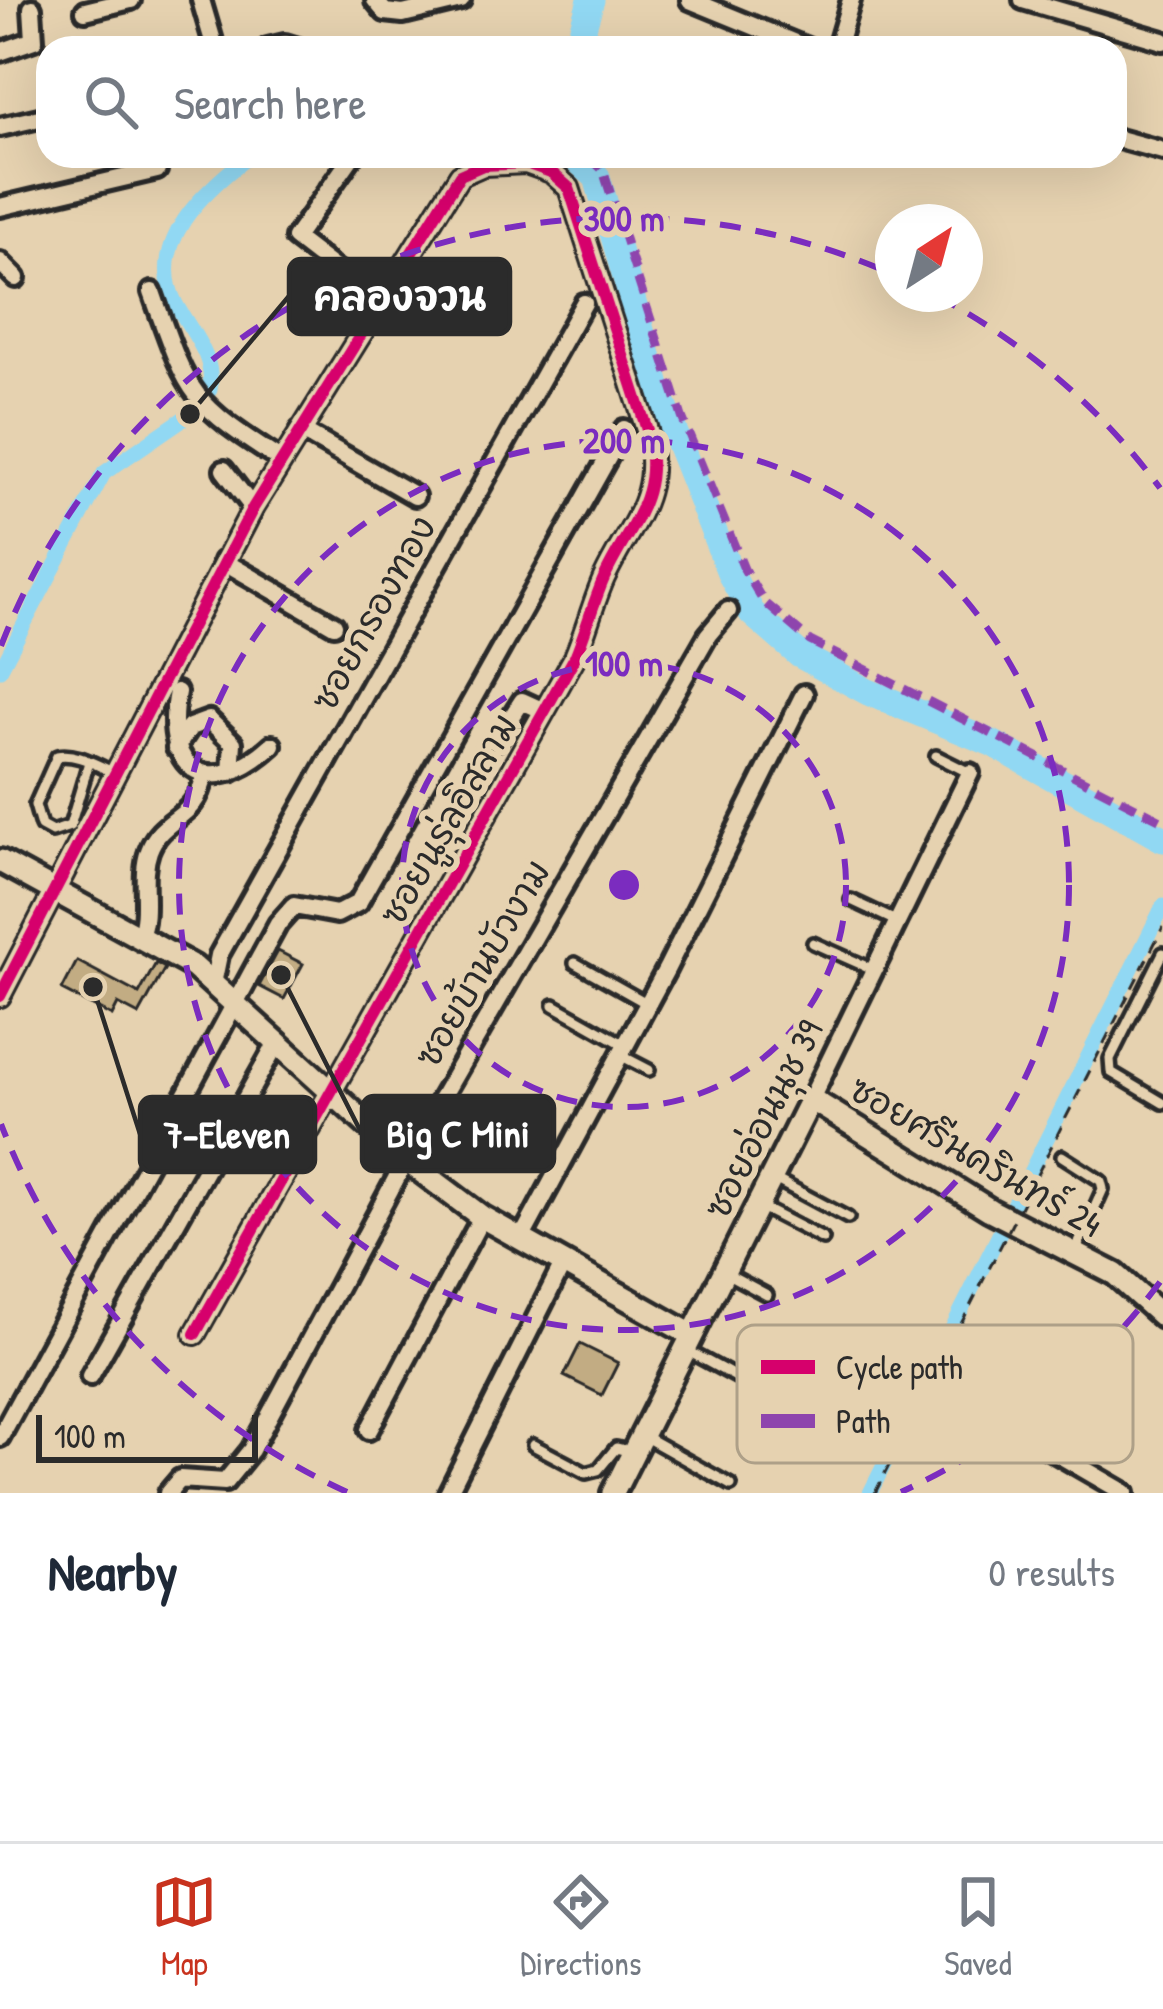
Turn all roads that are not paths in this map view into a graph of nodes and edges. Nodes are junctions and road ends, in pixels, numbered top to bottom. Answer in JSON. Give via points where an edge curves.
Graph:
{"nodes":[{"id":1,"x":131,"y":0,"type":"edge"},
{"id":2,"x":201,"y":0,"type":"edge"},
{"id":3,"x":375,"y":0,"type":"edge"},
{"id":4,"x":461,"y":0,"type":"edge"},
{"id":5,"x":690,"y":0,"type":"edge"},
{"id":6,"x":851,"y":0,"type":"edge"},
{"id":7,"x":1023,"y":0,"type":"edge"},
{"id":8,"x":32,"y":8,"type":"dead end"},
{"id":9,"x":86,"y":11,"type":"dead end"},
{"id":10,"x":211,"y":36,"type":"edge"},
{"id":11,"x":778,"y":36,"type":"edge"},
{"id":12,"x":840,"y":36,"type":"edge"},
{"id":13,"x":1163,"y":41,"type":"edge"},
{"id":14,"x":0,"y":52,"type":"edge"},
{"id":15,"x":36,"y":119,"type":"edge"},
{"id":16,"x":0,"y":127,"type":"edge"},
{"id":17,"x":1127,"y":141,"type":"edge"},
{"id":18,"x":1163,"y":151,"type":"edge"},
{"id":19,"x":344,"y":168,"type":"edge"},
{"id":20,"x":470,"y":168,"type":"edge"},
{"id":21,"x":539,"y":168,"type":"edge"},
{"id":22,"x":157,"y":170,"type":"dead end"},
{"id":23,"x":0,"y":207,"type":"edge"},
{"id":24,"x":0,"y":262,"type":"edge"},
{"id":25,"x":16,"y":278,"type":"dead end"},
{"id":26,"x":152,"y":292,"type":"dead end"},
{"id":27,"x":378,"y":302,"type":"junction"},
{"id":28,"x":584,"y":303,"type":"dead end"},
{"id":29,"x":624,"y":429,"type":"dead end"},
{"id":30,"x":300,"y":430,"type":"junction"},
{"id":31,"x":282,"y":460,"type":"junction"},
{"id":32,"x":224,"y":470,"type":"dead end"},
{"id":33,"x":415,"y":496,"type":"dead end"},
{"id":34,"x":253,"y":508,"type":"junction"},
{"id":35,"x":223,"y":561,"type":"junction"},
{"id":36,"x":728,"y":611,"type":"dead end"},
{"id":37,"x":334,"y":625,"type":"dead end"},
{"id":38,"x":177,"y":692,"type":"dead end"},
{"id":39,"x":805,"y":694,"type":"dead end"},
{"id":40,"x":544,"y":711,"type":"junction"},
{"id":41,"x":496,"y":740,"type":"dead end"},
{"id":42,"x":272,"y":745,"type":"dead end"},
{"id":43,"x":176,"y":748,"type":"junction"},
{"id":44,"x":936,"y":756,"type":"dead end"},
{"id":45,"x":88,"y":762,"type":"junction"},
{"id":46,"x":113,"y":772,"type":"junction"},
{"id":47,"x":231,"y":772,"type":"junction"},
{"id":48,"x":970,"y":773,"type":"joint"},
{"id":49,"x":204,"y":776,"type":"junction"},
{"id":50,"x":0,"y":861,"type":"edge"},
{"id":51,"x":54,"y":889,"type":"junction"},
{"id":52,"x":851,"y":900,"type":"dead end"},
{"id":53,"x":898,"y":922,"type":"junction"},
{"id":54,"x":140,"y":936,"type":"junction"},
{"id":55,"x":813,"y":943,"type":"dead end"},
{"id":56,"x":1163,"y":953,"type":"edge"},
{"id":57,"x":219,"y":955,"type":"junction"},
{"id":58,"x":575,"y":963,"type":"dead end"},
{"id":59,"x":194,"y":967,"type":"junction"},
{"id":60,"x":874,"y":970,"type":"junction"},
{"id":61,"x":213,"y":984,"type":"junction"},
{"id":62,"x":0,"y":996,"type":"edge"},
{"id":63,"x":235,"y":1000,"type":"junction"},
{"id":64,"x":648,"y":1004,"type":"junction"},
{"id":65,"x":554,"y":1005,"type":"dead end"},
{"id":66,"x":278,"y":1041,"type":"junction"},
{"id":67,"x":622,"y":1050,"type":"junction"},
{"id":68,"x":649,"y":1070,"type":"dead end"},
{"id":69,"x":328,"y":1090,"type":"junction"},
{"id":70,"x":812,"y":1099,"type":"junction"},
{"id":71,"x":1163,"y":1103,"type":"edge"},
{"id":72,"x":1061,"y":1156,"type":"dead end"},
{"id":73,"x":406,"y":1160,"type":"junction"},
{"id":74,"x":772,"y":1178,"type":"junction"},
{"id":75,"x":757,"y":1205,"type":"junction"},
{"id":76,"x":482,"y":1217,"type":"junction"},
{"id":77,"x":848,"y":1218,"type":"dead end"},
{"id":78,"x":521,"y":1239,"type":"junction"},
{"id":79,"x":823,"y":1239,"type":"dead end"},
{"id":80,"x":1075,"y":1252,"type":"junction"},
{"id":81,"x":563,"y":1264,"type":"junction"},
{"id":82,"x":724,"y":1272,"type":"junction"},
{"id":83,"x":767,"y":1295,"type":"dead end"},
{"id":84,"x":1163,"y":1317,"type":"edge"},
{"id":85,"x":195,"y":1334,"type":"dead end"},
{"id":86,"x":686,"y":1341,"type":"junction"},
{"id":87,"x":737,"y":1373,"type":"edge"},
{"id":88,"x":90,"y":1376,"type":"dead end"},
{"id":89,"x":369,"y":1430,"type":"dead end"},
{"id":90,"x":0,"y":1437,"type":"edge"},
{"id":91,"x":533,"y":1444,"type":"dead end"},
{"id":92,"x":638,"y":1444,"type":"junction"},
{"id":93,"x":1074,"y":1463,"type":"edge"},
{"id":94,"x":731,"y":1484,"type":"dead end"},
{"id":95,"x":169,"y":1493,"type":"edge"},
{"id":96,"x":448,"y":1493,"type":"edge"},
{"id":97,"x":613,"y":1493,"type":"edge"},
{"id":98,"x":1125,"y":1493,"type":"edge"}],
"edges":[{"from":1,"to":9,"type":"street"},
{"from":2,"to":10,"type":"street"},
{"from":3,"to":4,"type":"street","via":[[392,14]]},
{"from":5,"to":11,"type":"street"},
{"from":6,"to":12,"type":"street"},
{"from":7,"to":13,"type":"street"},
{"from":8,"to":14,"type":"street","via":[[34,40]]},
{"from":15,"to":16,"type":"street"},
{"from":17,"to":18,"type":"street"},
{"from":19,"to":27,"type":"street","via":[[295,238]]},
{"from":20,"to":27,"type":"street","name":"ซอยนูรุ่ลอิสลาม"},
{"from":21,"to":40,"type":"street","name":"ซอยนูรุ่ลอิสลาม","via":[[577,203],[653,457],[648,500]]},
{"from":22,"to":23,"type":"street"},
{"from":24,"to":25,"type":"street"},
{"from":26,"to":31,"type":"street","via":[[191,394]]},
{"from":27,"to":30,"type":"street"},
{"from":28,"to":57,"type":"street","name":"ซอยกรองทอง"},
{"from":29,"to":63,"type":"street","via":[[378,874],[347,913],[301,904],[286,912]]},
{"from":30,"to":31,"type":"street"},
{"from":30,"to":33,"type":"street"},
{"from":31,"to":34,"type":"street"},
{"from":32,"to":34,"type":"street"},
{"from":34,"to":35,"type":"street"},
{"from":35,"to":37,"type":"street"},
{"from":35,"to":46,"type":"street"},
{"from":36,"to":73,"type":"street","name":"ซอยบ้านบัวงาม"},
{"from":38,"to":43,"type":"street"},
{"from":39,"to":64,"type":"street"},
{"from":40,"to":41,"type":"street","via":[[522,700]]},
{"from":40,"to":69,"type":"street","name":"ซอยนูรุ่ลอิสลาม"},
{"from":42,"to":47,"type":"street"},
{"from":43,"to":47,"type":"street","via":[[190,727],[209,720],[233,743]]},
{"from":43,"to":49,"type":"street"},
{"from":44,"to":48,"type":"lane"},
{"from":45,"to":45,"type":"lane","via":[[57,756],[35,805],[41,826],[70,826]]},
{"from":45,"to":46,"type":"lane"},
{"from":46,"to":51,"type":"street"},
{"from":47,"to":49,"type":"street"},
{"from":48,"to":53,"type":"street","name":"ซอยอ่อนนุช 39"},
{"from":49,"to":54,"type":"street","via":[[196,804],[148,853]]},
{"from":50,"to":51,"type":"street"},
{"from":51,"to":54,"type":"street"},
{"from":51,"to":62,"type":"street"},
{"from":52,"to":53,"type":"lane"},
{"from":53,"to":60,"type":"street","name":"ซอยอ่อนนุช 39"},
{"from":54,"to":59,"type":"street"},
{"from":55,"to":60,"type":"lane"},
{"from":56,"to":71,"type":"lane","via":[[1110,1059],[1111,1072]]},
{"from":57,"to":59,"type":"street"},
{"from":57,"to":61,"type":"street","name":"ซอยกรองทอง"},
{"from":58,"to":64,"type":"lane"},
{"from":59,"to":61,"type":"street"},
{"from":60,"to":70,"type":"street","name":"ซอยอ่อนนุช 39"},
{"from":61,"to":63,"type":"street"},
{"from":63,"to":66,"type":"street"},
{"from":63,"to":90,"type":"street"},
{"from":64,"to":67,"type":"street"},
{"from":65,"to":67,"type":"lane"},
{"from":66,"to":69,"type":"street"},
{"from":66,"to":88,"type":"street"},
{"from":67,"to":68,"type":"lane"},
{"from":67,"to":78,"type":"street"},
{"from":69,"to":73,"type":"street"},
{"from":69,"to":85,"type":"street","name":"ซอยนูรุ่ลอิสลาม"},
{"from":70,"to":74,"type":"street","name":"ซอยอ่อนนุช 39"},
{"from":70,"to":80,"type":"street","name":"ซอยศรีนครินทร์ 24"},
{"from":72,"to":80,"type":"lane","via":[[1103,1189]]},
{"from":73,"to":76,"type":"street"},
{"from":73,"to":95,"type":"street","name":"ซอยบ้านบัวงาม","via":[[235,1473],[220,1484],[180,1479]]},
{"from":74,"to":75,"type":"street","name":"ซอยอ่อนนุช 39"},
{"from":74,"to":77,"type":"lane"},
{"from":75,"to":79,"type":"lane"},
{"from":75,"to":82,"type":"street","name":"ซอยอ่อนนุช 39"},
{"from":76,"to":78,"type":"street"},
{"from":76,"to":89,"type":"street"},
{"from":78,"to":81,"type":"street"},
{"from":80,"to":84,"type":"street","name":"ซอยศรีนครินทร์ 24"},
{"from":81,"to":86,"type":"street"},
{"from":81,"to":96,"type":"street"},
{"from":82,"to":83,"type":"lane"},
{"from":82,"to":86,"type":"street","name":"ซอยอ่อนนุช 39"},
{"from":86,"to":87,"type":"lane"},
{"from":86,"to":92,"type":"street","name":"ซอยอ่อนนุช 39"},
{"from":91,"to":92,"type":"lane","via":[[586,1473],[616,1448]]},
{"from":92,"to":94,"type":"lane"},
{"from":92,"to":97,"type":"street","name":"ซอยอ่อนนุช 39"},
{"from":93,"to":98,"type":"street"}]}
